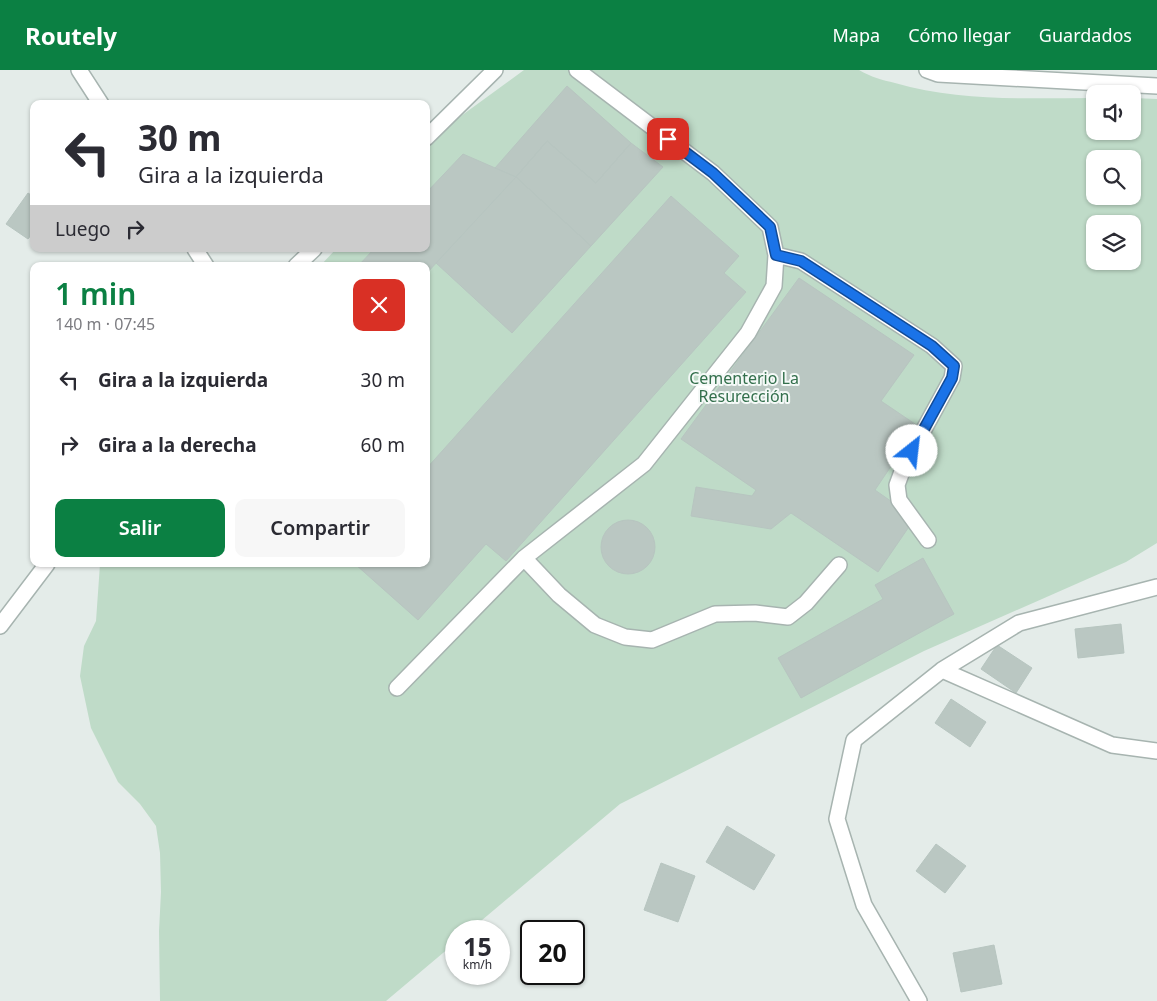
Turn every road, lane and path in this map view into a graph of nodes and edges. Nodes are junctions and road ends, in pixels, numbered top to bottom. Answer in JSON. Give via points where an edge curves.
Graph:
{"nodes":[{"id":1,"x":79,"y":70,"type":"edge"},
{"id":2,"x":495,"y":70,"type":"edge"},
{"id":3,"x":577,"y":70,"type":"edge"},
{"id":4,"x":927,"y":70,"type":"edge"},
{"id":5,"x":1157,"y":86,"type":"edge"},
{"id":6,"x":98,"y":100,"type":"edge"},
{"id":7,"x":430,"y":134,"type":"edge"},
{"id":8,"x":311,"y":252,"type":"edge"},
{"id":9,"x":776,"y":255,"type":"junction"},
{"id":10,"x":300,"y":262,"type":"edge"},
{"id":11,"x":928,"y":540,"type":"dead end"},
{"id":12,"x":524,"y":558,"type":"junction"},
{"id":13,"x":839,"y":565,"type":"dead end"},
{"id":14,"x":45,"y":567,"type":"edge"},
{"id":15,"x":1157,"y":587,"type":"edge"},
{"id":16,"x":0,"y":626,"type":"edge"},
{"id":17,"x":942,"y":670,"type":"junction"},
{"id":18,"x":397,"y":688,"type":"dead end"},
{"id":19,"x":1157,"y":751,"type":"edge"},
{"id":20,"x":919,"y":1001,"type":"edge"}],
"edges":[{"from":1,"to":6,"type":"street"},
{"from":2,"to":7,"type":"street"},
{"from":3,"to":9,"type":"street","via":[[713,173],[770,227]]},
{"from":4,"to":5,"type":"street","via":[[938,74]]},
{"from":8,"to":10,"type":"street"},
{"from":9,"to":11,"type":"street","via":[[801,261],[932,346],[954,366],[952,378],[897,485],[899,500]]},
{"from":9,"to":12,"type":"street","via":[[774,286],[748,333],[644,464]]},
{"from":12,"to":13,"type":"street","via":[[559,595],[595,625],[625,637],[652,640],[715,614],[754,613],[788,617],[806,603]]},
{"from":12,"to":18,"type":"street"},
{"from":14,"to":16,"type":"street"},
{"from":15,"to":17,"type":"street","via":[[1019,623]]},
{"from":17,"to":19,"type":"street","via":[[1112,745]]},
{"from":17,"to":20,"type":"street","via":[[854,740],[836,819],[864,905]]}]}
